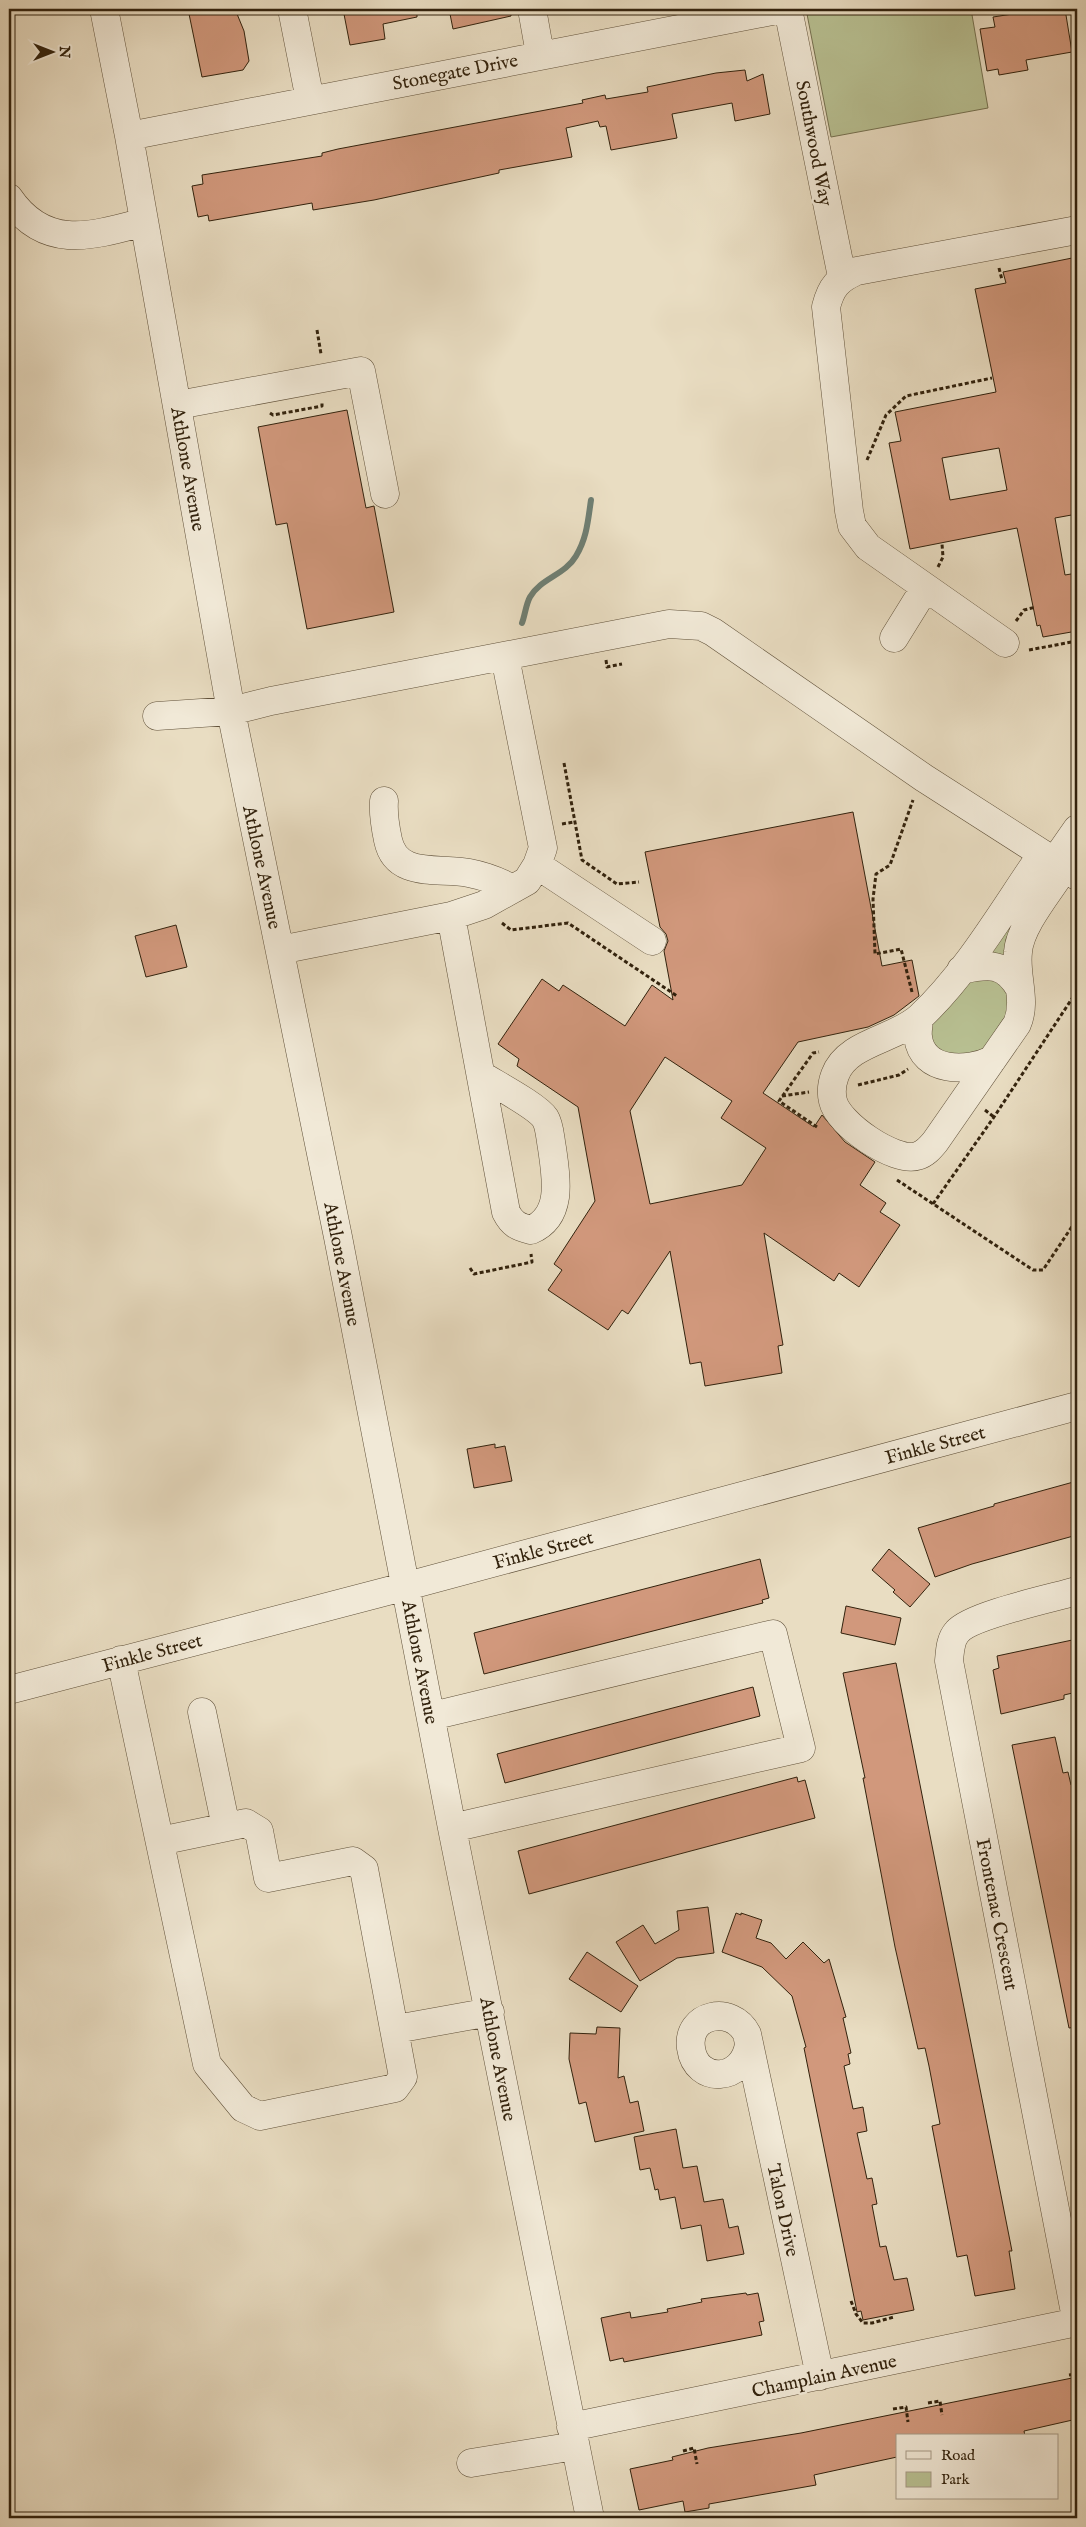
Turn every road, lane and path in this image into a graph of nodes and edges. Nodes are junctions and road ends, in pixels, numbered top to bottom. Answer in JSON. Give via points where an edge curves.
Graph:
{"nodes":[{"id":1,"x":104,"y":9,"type":"edge"},
{"id":2,"x":292,"y":9,"type":"edge"},
{"id":3,"x":532,"y":9,"type":"edge"},
{"id":4,"x":782,"y":9,"type":"edge"},
{"id":5,"x":788,"y":9,"type":"edge"},
{"id":6,"x":540,"y":54,"type":"junction"},
{"id":7,"x":310,"y":100,"type":"junction"},
{"id":8,"x":129,"y":136,"type":"junction"},
{"id":9,"x":9,"y":198,"type":"edge"},
{"id":10,"x":144,"y":222,"type":"junction"},
{"id":11,"x":1077,"y":230,"type":"edge"},
{"id":12,"x":842,"y":278,"type":"junction"},
{"id":13,"x":992,"y":378,"type":"dead end"},
{"id":14,"x":178,"y":405,"type":"junction"},
{"id":15,"x":844,"y":470,"type":"junction"},
{"id":16,"x":385,"y":494,"type":"dead end"},
{"id":17,"x":925,"y":588,"type":"junction"},
{"id":18,"x":894,"y":638,"type":"dead end"},
{"id":19,"x":1077,"y":640,"type":"edge"},
{"id":20,"x":1005,"y":643,"type":"joint"},
{"id":21,"x":505,"y":657,"type":"junction"},
{"id":22,"x":231,"y":711,"type":"junction"},
{"id":23,"x":157,"y":716,"type":"dead end"},
{"id":24,"x":564,"y":763,"type":"dead end"},
{"id":25,"x":384,"y":802,"type":"dead end"},
{"id":26,"x":1077,"y":829,"type":"edge"},
{"id":27,"x":537,"y":865,"type":"junction"},
{"id":28,"x":1060,"y":865,"type":"edge"},
{"id":29,"x":639,"y":882,"type":"dead end"},
{"id":30,"x":513,"y":888,"type":"junction"},
{"id":31,"x":484,"y":906,"type":"junction"},
{"id":32,"x":450,"y":916,"type":"junction"},
{"id":33,"x":652,"y":941,"type":"dead end"},
{"id":34,"x":280,"y":950,"type":"junction"},
{"id":35,"x":961,"y":970,"type":"junction"},
{"id":36,"x":1020,"y":989,"type":"junction"},
{"id":37,"x":1077,"y":991,"type":"edge"},
{"id":38,"x":677,"y":996,"type":"dead end"},
{"id":39,"x":919,"y":1018,"type":"junction"},
{"id":40,"x":992,"y":1060,"type":"junction"},
{"id":41,"x":911,"y":1067,"type":"dead end"},
{"id":42,"x":481,"y":1074,"type":"junction"},
{"id":43,"x":832,"y":1089,"type":"junction"},
{"id":44,"x":966,"y":1095,"type":"junction"},
{"id":45,"x":782,"y":1096,"type":"dead end"},
{"id":46,"x":994,"y":1117,"type":"junction"},
{"id":47,"x":933,"y":1204,"type":"dead end"},
{"id":48,"x":1077,"y":1406,"type":"edge"},
{"id":49,"x":407,"y":1586,"type":"junction"},
{"id":50,"x":1077,"y":1591,"type":"edge"},
{"id":51,"x":121,"y":1660,"type":"junction"},
{"id":52,"x":9,"y":1690,"type":"edge"},
{"id":53,"x":202,"y":1712,"type":"dead end"},
{"id":54,"x":432,"y":1716,"type":"junction"},
{"id":55,"x":226,"y":1827,"type":"junction"},
{"id":56,"x":452,"y":1828,"type":"junction"},
{"id":57,"x":160,"y":1841,"type":"junction"},
{"id":58,"x":490,"y":2012,"type":"junction"},
{"id":59,"x":396,"y":2029,"type":"junction"},
{"id":60,"x":749,"y":2044,"type":"dead end"},
{"id":61,"x":851,"y":2301,"type":"dead end"},
{"id":62,"x":894,"y":2317,"type":"dead end"},
{"id":63,"x":1077,"y":2322,"type":"edge"},
{"id":64,"x":1077,"y":2374,"type":"edge"},
{"id":65,"x":1069,"y":2375,"type":"dead end"},
{"id":66,"x":820,"y":2376,"type":"junction"},
{"id":67,"x":928,"y":2403,"type":"dead end"},
{"id":68,"x":893,"y":2409,"type":"dead end"},
{"id":69,"x":942,"y":2415,"type":"dead end"},
{"id":70,"x":908,"y":2422,"type":"dead end"},
{"id":71,"x":574,"y":2436,"type":"junction"},
{"id":72,"x":683,"y":2451,"type":"dead end"},
{"id":73,"x":471,"y":2463,"type":"dead end"},
{"id":74,"x":697,"y":2464,"type":"dead end"},
{"id":75,"x":590,"y":2518,"type":"edge"}],
"edges":[{"from":1,"to":8,"type":"street","name":"Athlone Avenue"},
{"from":2,"to":7,"type":"street"},
{"from":3,"to":6,"type":"street"},
{"from":4,"to":6,"type":"street","name":"Stonegate Drive"},
{"from":5,"to":12,"type":"street","name":"Southwood Way"},
{"from":6,"to":7,"type":"street","name":"Stonegate Drive"},
{"from":7,"to":8,"type":"street","name":"Stonegate Drive"},
{"from":8,"to":10,"type":"street","name":"Athlone Avenue"},
{"from":9,"to":10,"type":"street","via":[[30,222],[70,237],[93,236]]},
{"from":10,"to":14,"type":"street","name":"Athlone Avenue"},
{"from":11,"to":12,"type":"street","via":[[857,271]]},
{"from":12,"to":15,"type":"street","via":[[829,295],[826,318]]},
{"from":13,"to":15,"type":"path","via":[[906,396],[886,414],[865,463]]},
{"from":14,"to":16,"type":"street","via":[[361,371]]},
{"from":14,"to":22,"type":"street","name":"Athlone Avenue"},
{"from":15,"to":17,"type":"street","via":[[852,526],[868,547]]},
{"from":17,"to":18,"type":"street"},
{"from":17,"to":20,"type":"street"},
{"from":19,"to":20,"type":"path","via":[[1020,651]]},
{"from":21,"to":22,"type":"street"},
{"from":21,"to":27,"type":"street","via":[[543,848]]},
{"from":21,"to":28,"type":"street","via":[[669,624],[701,626],[924,778]]},
{"from":22,"to":23,"type":"street"},
{"from":22,"to":34,"type":"street","name":"Athlone Avenue"},
{"from":24,"to":29,"type":"path","via":[[582,860],[617,884]]},
{"from":25,"to":30,"type":"street","via":[[383,818],[390,851],[402,863],[413,868],[468,872]]},
{"from":26,"to":28,"type":"street"},
{"from":27,"to":30,"type":"street","via":[[527,881]]},
{"from":27,"to":33,"type":"street"},
{"from":28,"to":35,"type":"street"},
{"from":28,"to":36,"type":"street","via":[[1021,936],[1017,966]]},
{"from":30,"to":31,"type":"street"},
{"from":31,"to":32,"type":"street"},
{"from":31,"to":38,"type":"path","via":[[511,930],[568,923]]},
{"from":32,"to":34,"type":"street"},
{"from":32,"to":42,"type":"street"},
{"from":34,"to":49,"type":"street","name":"Athlone Avenue"},
{"from":35,"to":36,"type":"street","via":[[980,966],[1000,968],[1013,977]]},
{"from":35,"to":39,"type":"street"},
{"from":36,"to":40,"type":"street","via":[[1022,1013]]},
{"from":37,"to":46,"type":"path"},
{"from":39,"to":40,"type":"street","via":[[918,1038],[922,1050],[939,1064],[961,1069]]},
{"from":39,"to":43,"type":"street","via":[[902,1030],[846,1057]]},
{"from":40,"to":44,"type":"street"},
{"from":41,"to":43,"type":"path","via":[[899,1075]]},
{"from":42,"to":42,"type":"street","via":[[506,1212],[517,1226],[531,1230],[544,1222],[556,1195],[548,1124],[540,1112]]},
{"from":43,"to":44,"type":"street","via":[[833,1103],[850,1126],[894,1154],[909,1157],[927,1151]]},
{"from":43,"to":45,"type":"path"},
{"from":44,"to":46,"type":"path"},
{"from":46,"to":47,"type":"path"},
{"from":48,"to":49,"type":"street","name":"Finkle Street"},
{"from":49,"to":51,"type":"street","name":"Finkle Street"},
{"from":49,"to":54,"type":"street","name":"Athlone Avenue"},
{"from":50,"to":63,"type":"street","name":"Frontenac Crescent","via":[[982,1618],[958,1630],[953,1638],[949,1661]]},
{"from":51,"to":52,"type":"street","name":"Finkle Street"},
{"from":51,"to":57,"type":"street"},
{"from":53,"to":55,"type":"street"},
{"from":54,"to":56,"type":"street","name":"Athlone Avenue"},
{"from":54,"to":56,"type":"street","via":[[773,1634],[801,1748]]},
{"from":55,"to":57,"type":"street"},
{"from":55,"to":59,"type":"street","via":[[246,1823],[260,1831],[268,1878],[353,1861],[364,1869]]},
{"from":56,"to":58,"type":"street","name":"Athlone Avenue"},
{"from":57,"to":59,"type":"street","via":[[207,2064],[243,2108],[260,2116],[395,2088],[403,2077]]},
{"from":58,"to":59,"type":"street"},
{"from":58,"to":71,"type":"street","name":"Athlone Avenue"},
{"from":60,"to":66,"type":"street","name":"Talon Drive"},
{"from":61,"to":62,"type":"path","via":[[863,2323]]},
{"from":63,"to":66,"type":"street","name":"Champlain Avenue"},
{"from":64,"to":65,"type":"path"},
{"from":66,"to":71,"type":"street","name":"Champlain Avenue"},
{"from":67,"to":69,"type":"path","via":[[940,2401]]},
{"from":68,"to":70,"type":"path","via":[[906,2407]]},
{"from":71,"to":73,"type":"street","name":"Champlain Avenue"},
{"from":71,"to":75,"type":"street","name":"Athlone Avenue"},
{"from":72,"to":74,"type":"path","via":[[694,2448]]}]}
